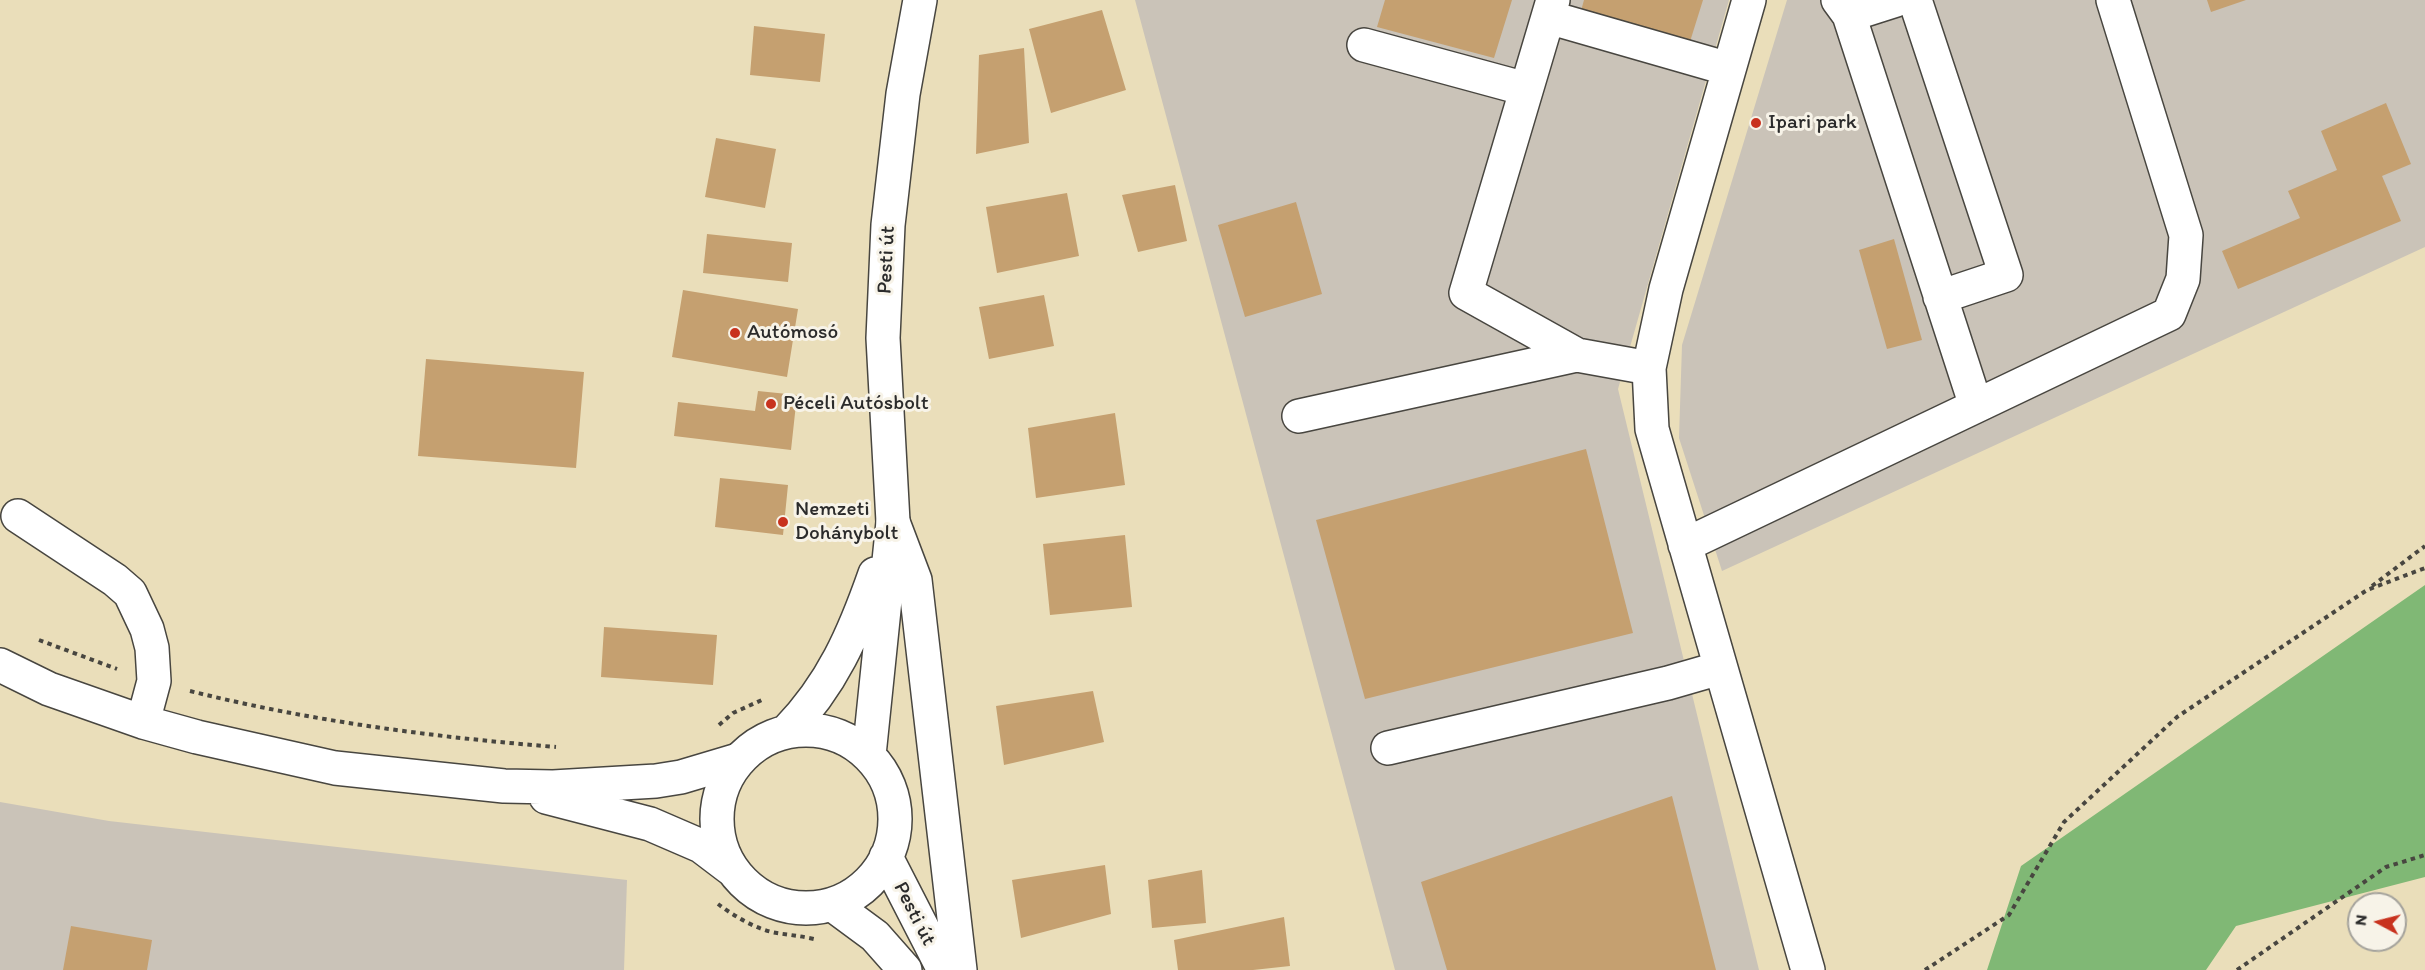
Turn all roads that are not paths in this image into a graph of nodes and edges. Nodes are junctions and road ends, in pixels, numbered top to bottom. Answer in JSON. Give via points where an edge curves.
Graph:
{"nodes":[{"id":1,"x":920,"y":0,"type":"edge"},
{"id":2,"x":1749,"y":0,"type":"edge"},
{"id":3,"x":1896,"y":0,"type":"edge"},
{"id":4,"x":1915,"y":0,"type":"edge"},
{"id":5,"x":2113,"y":0,"type":"edge"},
{"id":6,"x":1844,"y":8,"type":"edge"},
{"id":7,"x":1551,"y":9,"type":"edge"},
{"id":8,"x":1364,"y":45,"type":"dead end"},
{"id":9,"x":1729,"y":69,"type":"junction"},
{"id":10,"x":1526,"y":89,"type":"junction"},
{"id":11,"x":1940,"y":297,"type":"junction"},
{"id":12,"x":1577,"y":355,"type":"junction"},
{"id":13,"x":1649,"y":368,"type":"junction"},
{"id":14,"x":1976,"y":406,"type":"junction"},
{"id":15,"x":1299,"y":416,"type":"dead end"},
{"id":16,"x":18,"y":516,"type":"dead end"},
{"id":17,"x":893,"y":522,"type":"junction"},
{"id":18,"x":1685,"y":545,"type":"junction"},
{"id":19,"x":0,"y":665,"type":"edge"},
{"id":20,"x":1720,"y":668,"type":"junction"},
{"id":21,"x":143,"y":722,"type":"junction"},
{"id":22,"x":787,"y":731,"type":"junction"},
{"id":23,"x":1388,"y":748,"type":"dead end"},
{"id":24,"x":869,"y":755,"type":"junction"},
{"id":25,"x":738,"y":760,"type":"junction"},
{"id":26,"x":504,"y":786,"type":"junction"},
{"id":27,"x":886,"y":857,"type":"junction"},
{"id":28,"x":730,"y":868,"type":"junction"},
{"id":29,"x":833,"y":905,"type":"junction"},
{"id":30,"x":905,"y":970,"type":"edge"},
{"id":31,"x":944,"y":970,"type":"edge"},
{"id":32,"x":960,"y":970,"type":"edge"},
{"id":33,"x":1808,"y":970,"type":"edge"}],
"edges":[{"from":1,"to":17,"type":"street","name":"Pesti út","via":[[903,94],[888,225],[883,338]]},
{"from":2,"to":9,"type":"street"},
{"from":3,"to":6,"type":"street"},
{"from":4,"to":11,"type":"street","via":[[2006,275]]},
{"from":5,"to":14,"type":"street","via":[[2186,235],[2182,279],[2169,314]]},
{"from":6,"to":11,"type":"street"},
{"from":7,"to":9,"type":"street"},
{"from":7,"to":10,"type":"street"},
{"from":8,"to":10,"type":"street"},
{"from":9,"to":13,"type":"street","via":[[1666,289]]},
{"from":10,"to":12,"type":"street","via":[[1466,293]]},
{"from":11,"to":14,"type":"street"},
{"from":12,"to":13,"type":"street"},
{"from":12,"to":15,"type":"street"},
{"from":13,"to":18,"type":"street","via":[[1652,429]]},
{"from":14,"to":18,"type":"street"},
{"from":16,"to":21,"type":"street","via":[[130,593],[152,648],[154,681]]},
{"from":17,"to":22,"type":"street","name":"Pesti út","via":[[858,622],[810,708]]},
{"from":17,"to":24,"type":"street","name":"Pesti út"},
{"from":17,"to":32,"type":"street","via":[[915,580]]},
{"from":18,"to":20,"type":"street"},
{"from":19,"to":21,"type":"street","via":[[49,688]]},
{"from":20,"to":23,"type":"street"},
{"from":20,"to":33,"type":"street"},
{"from":21,"to":26,"type":"street","via":[[335,768]]},
{"from":22,"to":24,"type":"street","via":[[816,729],[844,737]]},
{"from":22,"to":25,"type":"street","via":[[760,741]]},
{"from":24,"to":27,"type":"street","via":[[887,781],[896,810],[893,842]]},
{"from":25,"to":26,"type":"street","via":[[656,781]]},
{"from":25,"to":28,"type":"street","via":[[723,785],[716,813],[719,842]]},
{"from":26,"to":28,"type":"street","via":[[650,824],[700,846]]},
{"from":27,"to":29,"type":"street","via":[[880,870],[858,892]]},
{"from":27,"to":31,"type":"street","name":"Pesti út"},
{"from":28,"to":29,"type":"street","via":[[750,890],[776,904],[804,909]]},
{"from":29,"to":30,"type":"street","name":"Pesti út","via":[[876,936]]}]}
